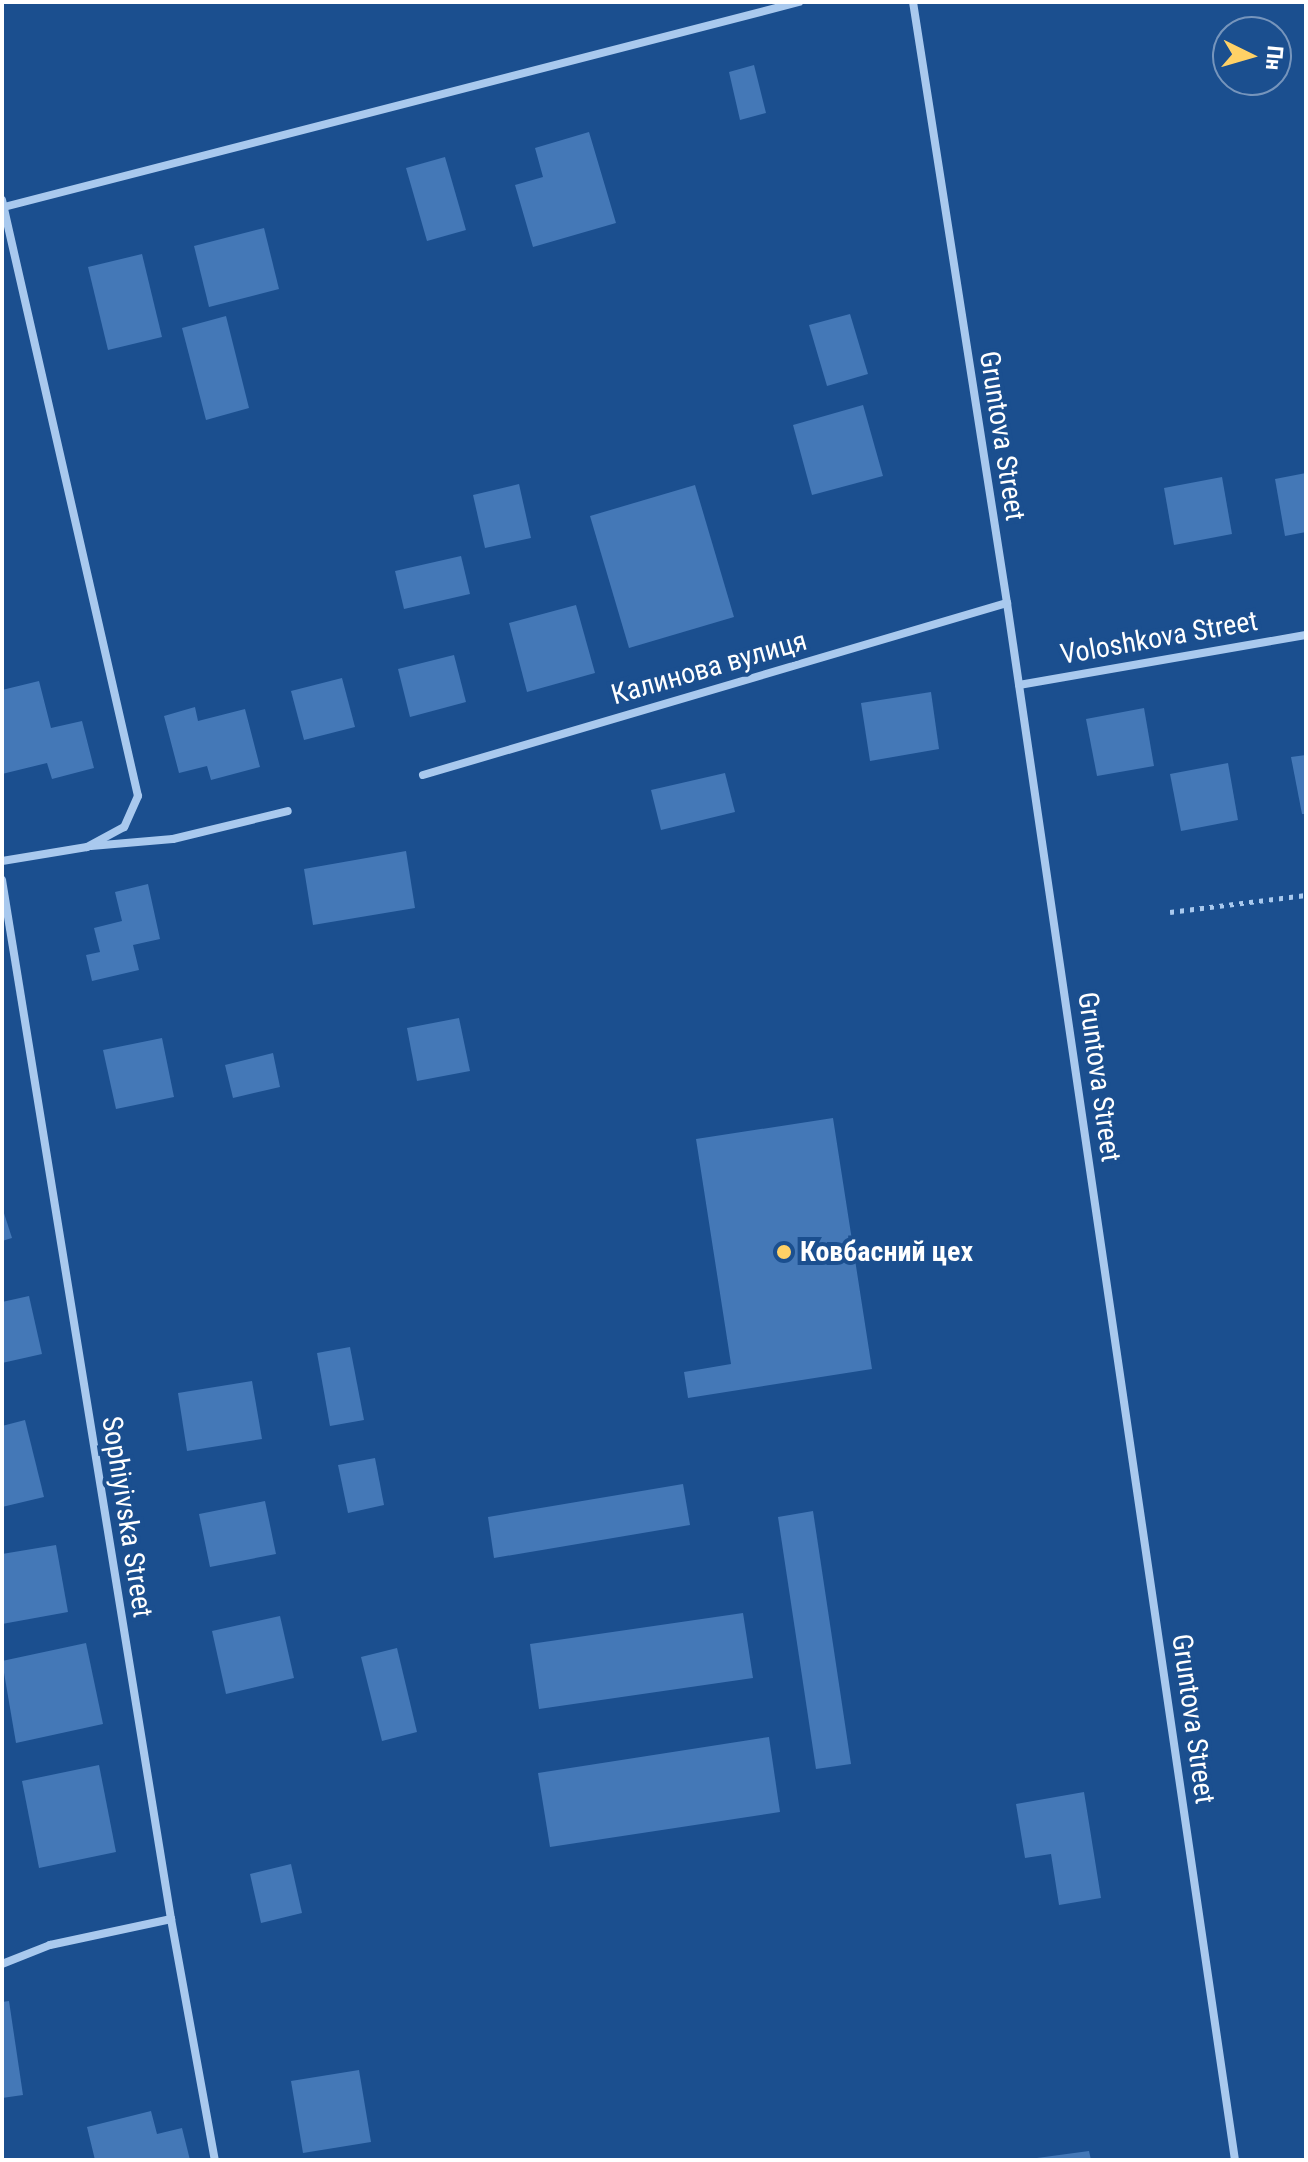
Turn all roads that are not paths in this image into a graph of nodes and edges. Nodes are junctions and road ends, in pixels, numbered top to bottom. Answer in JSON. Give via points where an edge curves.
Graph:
{"nodes":[{"id":1,"x":799,"y":2,"type":"edge"},
{"id":2,"x":913,"y":2,"type":"edge"},
{"id":3,"x":3,"y":204,"type":"edge"},
{"id":4,"x":1007,"y":603,"type":"junction"},
{"id":5,"x":1306,"y":635,"type":"edge"},
{"id":6,"x":1019,"y":685,"type":"junction"},
{"id":7,"x":423,"y":775,"type":"dead end"},
{"id":8,"x":288,"y":811,"type":"dead end"},
{"id":9,"x":87,"y":847,"type":"junction"},
{"id":10,"x":2,"y":861,"type":"edge"},
{"id":11,"x":2,"y":880,"type":"edge"},
{"id":12,"x":171,"y":1919,"type":"junction"},
{"id":13,"x":2,"y":1964,"type":"edge"},
{"id":14,"x":215,"y":2160,"type":"edge"},
{"id":15,"x":1235,"y":2160,"type":"edge"}],
"edges":[{"from":1,"to":3,"type":"street"},
{"from":2,"to":4,"type":"street","name":"Gruntova Street"},
{"from":3,"to":9,"type":"street","via":[[138,796],[124,827]]},
{"from":4,"to":6,"type":"street","name":"Gruntova Street"},
{"from":4,"to":7,"type":"street","name":"Калинова вулиця"},
{"from":5,"to":6,"type":"street","name":"Voloshkova Street"},
{"from":6,"to":15,"type":"street","name":"Gruntova Street"},
{"from":8,"to":9,"type":"street","via":[[173,839]]},
{"from":9,"to":10,"type":"street"},
{"from":11,"to":12,"type":"street","name":"Sophiyivska Street"},
{"from":12,"to":13,"type":"street","via":[[50,1945]]},
{"from":12,"to":14,"type":"street","name":"Sophiyivska Street"}]}
